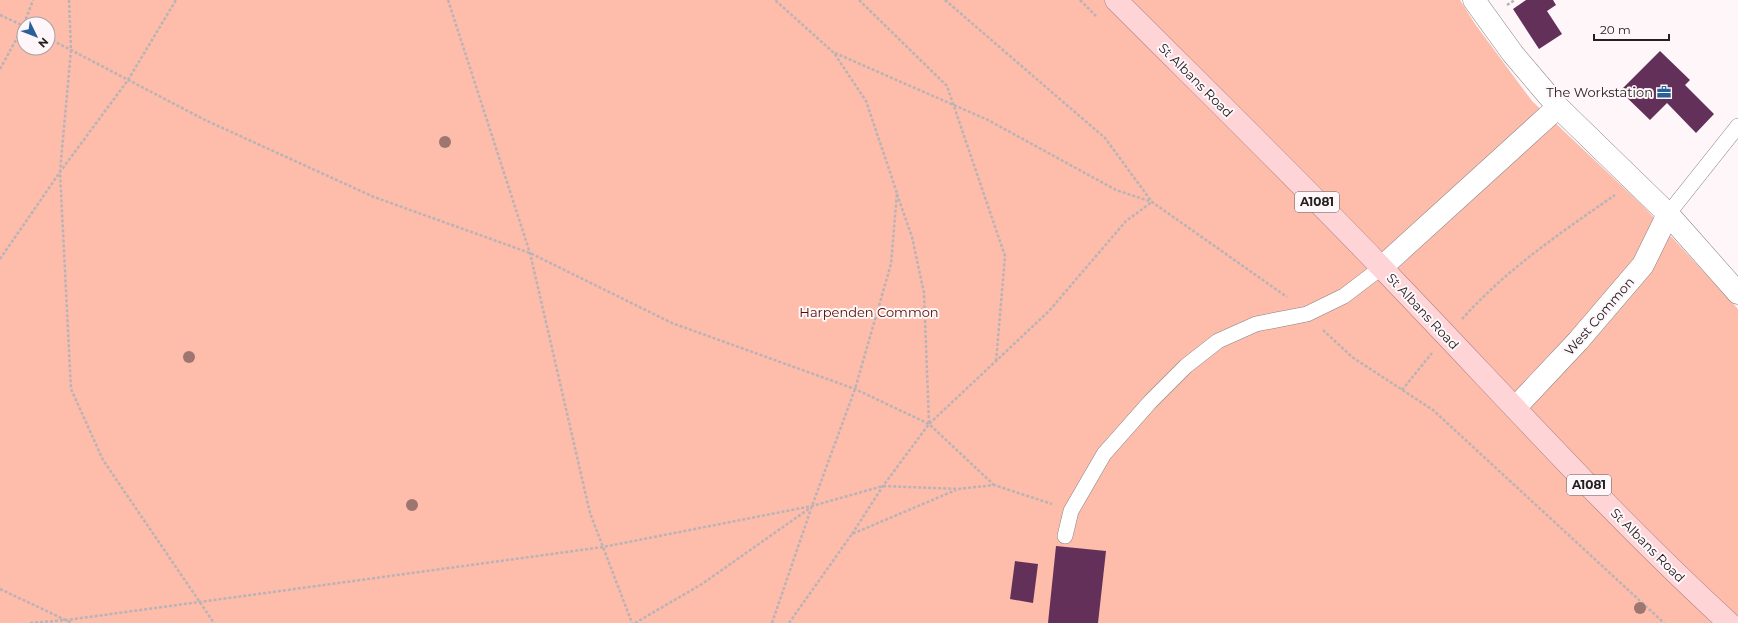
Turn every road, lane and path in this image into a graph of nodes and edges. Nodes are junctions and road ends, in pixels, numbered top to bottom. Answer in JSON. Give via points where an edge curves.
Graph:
{"nodes":[{"id":1,"x":33,"y":0,"type":"edge"},
{"id":2,"x":69,"y":0,"type":"edge"},
{"id":3,"x":176,"y":0,"type":"edge"},
{"id":4,"x":448,"y":0,"type":"edge"},
{"id":5,"x":775,"y":0,"type":"edge"},
{"id":6,"x":859,"y":0,"type":"edge"},
{"id":7,"x":1116,"y":0,"type":"edge"},
{"id":8,"x":1474,"y":0,"type":"edge"},
{"id":9,"x":0,"y":15,"type":"edge"},
{"id":10,"x":27,"y":16,"type":"edge"},
{"id":11,"x":16,"y":22,"type":"edge"},
{"id":12,"x":16,"y":40,"type":"edge"},
{"id":13,"x":56,"y":42,"type":"edge"},
{"id":14,"x":71,"y":50,"type":"junction"},
{"id":15,"x":834,"y":53,"type":"junction"},
{"id":16,"x":0,"y":69,"type":"edge"},
{"id":17,"x":128,"y":80,"type":"junction"},
{"id":18,"x":954,"y":105,"type":"junction"},
{"id":19,"x":1558,"y":107,"type":"junction"},
{"id":20,"x":1738,"y":126,"type":"edge"},
{"id":21,"x":60,"y":172,"type":"junction"},
{"id":22,"x":1635,"y":181,"type":"junction"},
{"id":23,"x":897,"y":193,"type":"junction"},
{"id":24,"x":1668,"y":214,"type":"junction"},
{"id":25,"x":530,"y":253,"type":"junction"},
{"id":26,"x":0,"y":259,"type":"edge"},
{"id":27,"x":1382,"y":267,"type":"junction"},
{"id":28,"x":1738,"y":293,"type":"edge"},
{"id":29,"x":1458,"y":324,"type":"dead end"},
{"id":30,"x":1433,"y":351,"type":"dead end"},
{"id":31,"x":996,"y":362,"type":"junction"},
{"id":32,"x":855,"y":389,"type":"junction"},
{"id":33,"x":1402,"y":390,"type":"dead end"},
{"id":34,"x":1515,"y":408,"type":"junction"},
{"id":35,"x":929,"y":424,"type":"junction"},
{"id":36,"x":994,"y":485,"type":"junction"},
{"id":37,"x":883,"y":486,"type":"junction"},
{"id":38,"x":958,"y":489,"type":"junction"},
{"id":39,"x":812,"y":506,"type":"junction"},
{"id":40,"x":1071,"y":511,"type":"junction"},
{"id":41,"x":852,"y":534,"type":"junction"},
{"id":42,"x":1065,"y":536,"type":"dead end"},
{"id":43,"x":603,"y":547,"type":"junction"},
{"id":44,"x":0,"y":589,"type":"edge"},
{"id":45,"x":198,"y":603,"type":"junction"},
{"id":46,"x":67,"y":620,"type":"junction"},
{"id":47,"x":30,"y":623,"type":"edge"},
{"id":48,"x":72,"y":623,"type":"edge"},
{"id":49,"x":214,"y":623,"type":"edge"},
{"id":50,"x":634,"y":623,"type":"edge"},
{"id":51,"x":772,"y":623,"type":"edge"},
{"id":52,"x":789,"y":623,"type":"edge"},
{"id":53,"x":1729,"y":623,"type":"edge"}],
"edges":[{"from":1,"to":10,"type":"path"},
{"from":2,"to":14,"type":"path"},
{"from":3,"to":17,"type":"path"},
{"from":4,"to":25,"type":"path"},
{"from":5,"to":15,"type":"path"},
{"from":6,"to":18,"type":"path","via":[[947,86]]},
{"from":7,"to":27,"type":"main road","name":"St Albans Road","number":"A1081"},
{"from":8,"to":19,"type":"street","via":[[1513,54]]},
{"from":9,"to":11,"type":"path"},
{"from":12,"to":16,"type":"path"},
{"from":13,"to":14,"type":"path"},
{"from":14,"to":17,"type":"path"},
{"from":14,"to":21,"type":"path"},
{"from":15,"to":18,"type":"path"},
{"from":15,"to":23,"type":"path","via":[[866,101]]},
{"from":17,"to":21,"type":"path"},
{"from":17,"to":25,"type":"path","via":[[205,120],[374,197]]},
{"from":18,"to":31,"type":"path","via":[[1005,256]]},
{"from":18,"to":31,"type":"path","via":[[988,120],[1116,190],[1152,202],[1126,221],[1049,311]]},
{"from":19,"to":22,"type":"street"},
{"from":19,"to":27,"type":"street"},
{"from":20,"to":24,"type":"lane"},
{"from":21,"to":26,"type":"path"},
{"from":21,"to":45,"type":"path","via":[[71,389],[103,460]]},
{"from":22,"to":24,"type":"street"},
{"from":22,"to":29,"type":"path","via":[[1546,242],[1498,281]]},
{"from":23,"to":32,"type":"path","via":[[891,264]]},
{"from":23,"to":35,"type":"path","via":[[912,237],[924,293]]},
{"from":24,"to":28,"type":"street"},
{"from":24,"to":34,"type":"street","name":"West Common","via":[[1643,266]]},
{"from":25,"to":32,"type":"path","via":[[672,323]]},
{"from":25,"to":43,"type":"path","via":[[590,513]]},
{"from":27,"to":34,"type":"main road","name":"St Albans Road","number":"A1081"},
{"from":27,"to":40,"type":"lane","via":[[1344,296],[1307,314],[1256,324],[1218,341],[1181,371],[1104,454]]},
{"from":30,"to":33,"type":"path"},
{"from":31,"to":35,"type":"path"},
{"from":32,"to":35,"type":"path"},
{"from":32,"to":39,"type":"path"},
{"from":34,"to":53,"type":"main road","name":"St Albans Road","number":"A1081","via":[[1663,561]]},
{"from":35,"to":36,"type":"path"},
{"from":35,"to":37,"type":"path"},
{"from":36,"to":38,"type":"path"},
{"from":36,"to":40,"type":"path"},
{"from":37,"to":38,"type":"path"},
{"from":37,"to":39,"type":"path"},
{"from":37,"to":41,"type":"path"},
{"from":38,"to":41,"type":"path"},
{"from":39,"to":43,"type":"path"},
{"from":39,"to":50,"type":"path","via":[[702,584]]},
{"from":39,"to":51,"type":"path"},
{"from":40,"to":42,"type":"lane"},
{"from":41,"to":52,"type":"path"},
{"from":43,"to":45,"type":"path"},
{"from":43,"to":50,"type":"path"},
{"from":44,"to":46,"type":"path"},
{"from":45,"to":46,"type":"path"},
{"from":45,"to":49,"type":"path"},
{"from":46,"to":47,"type":"path"},
{"from":46,"to":48,"type":"path"}]}
